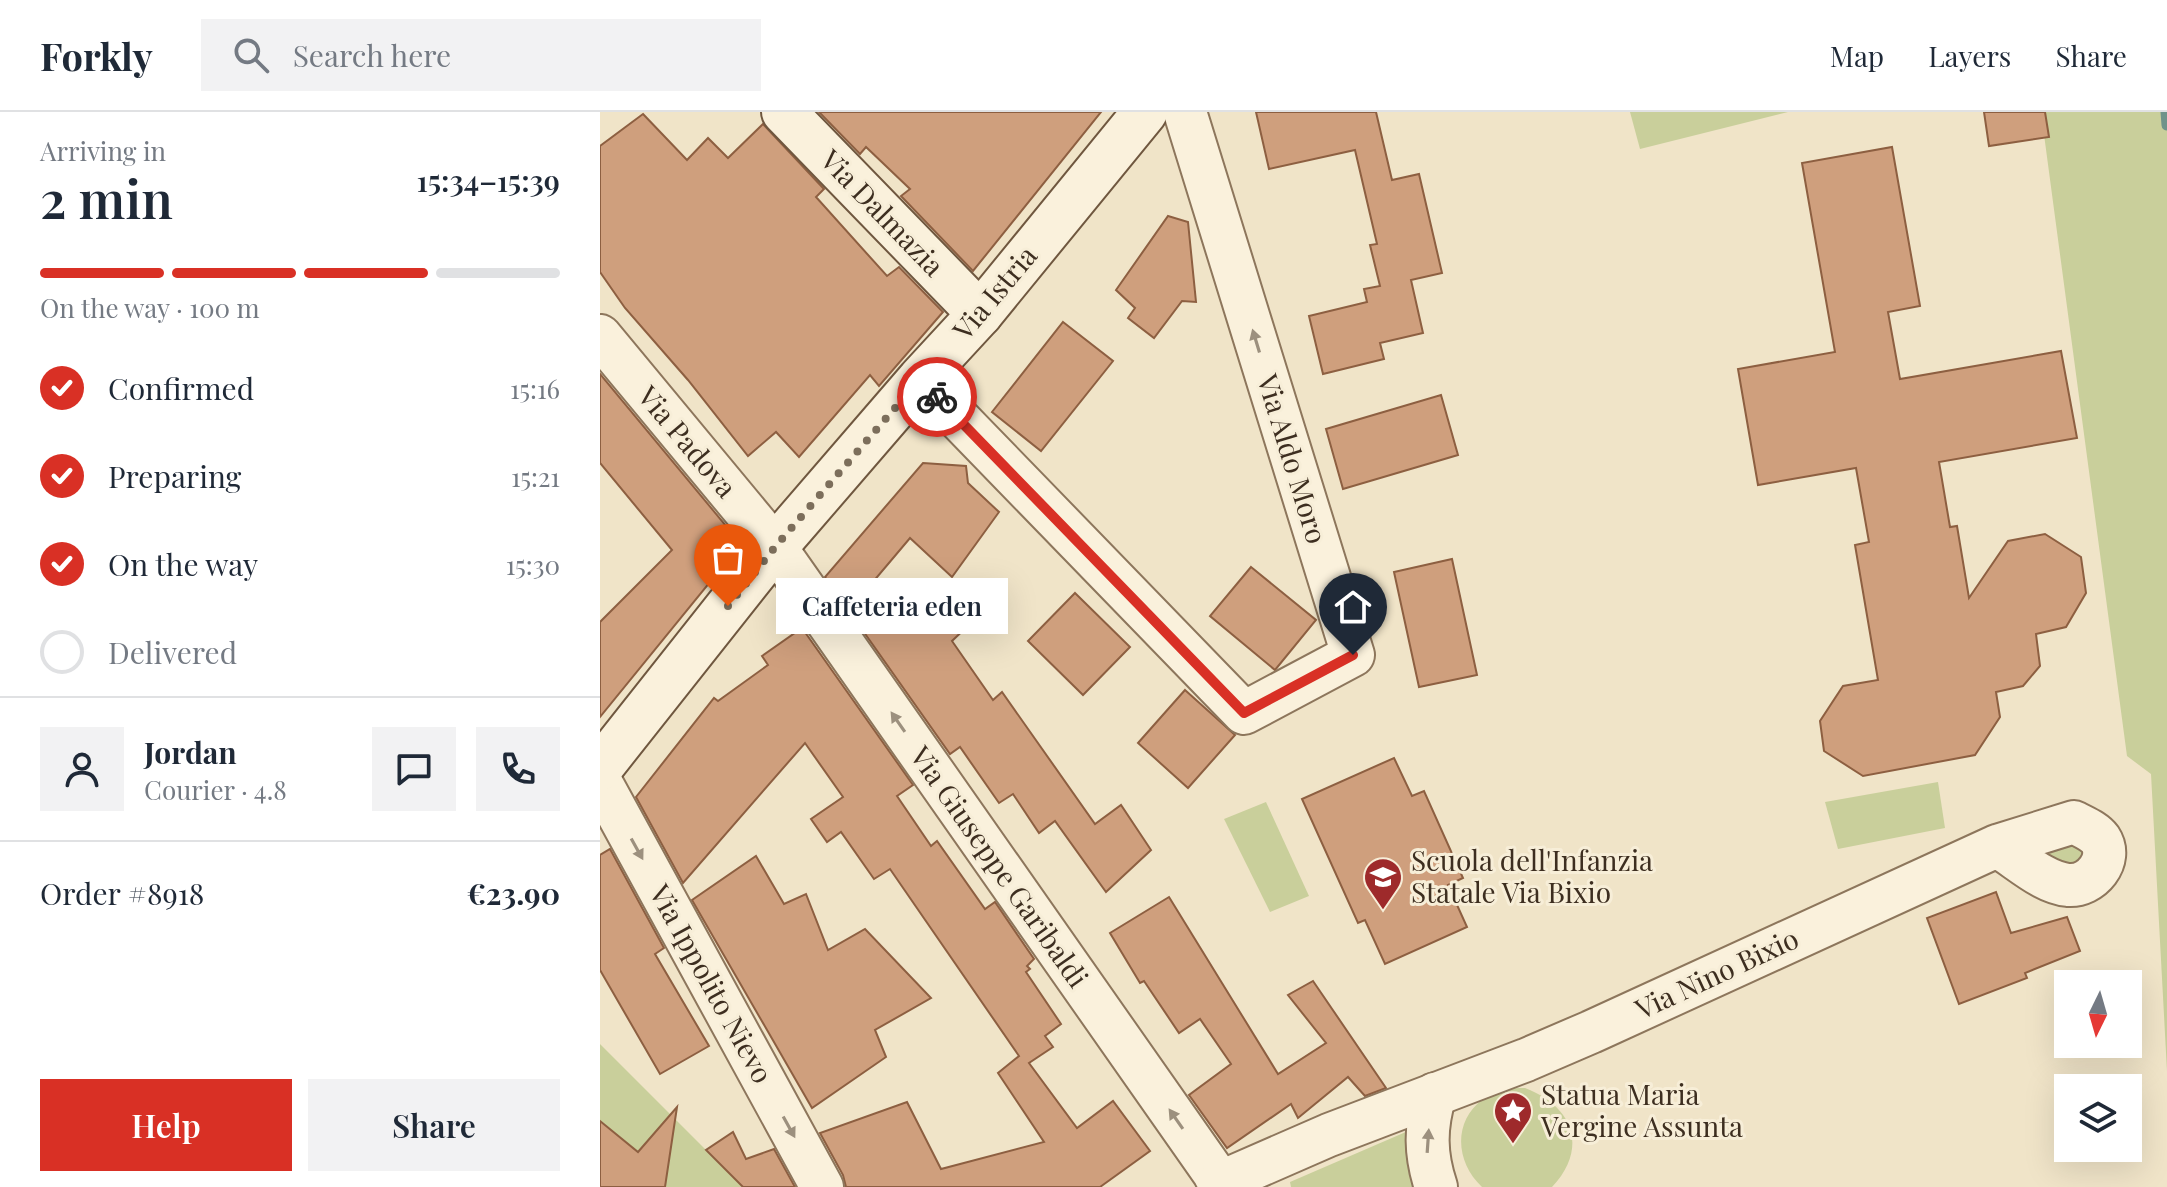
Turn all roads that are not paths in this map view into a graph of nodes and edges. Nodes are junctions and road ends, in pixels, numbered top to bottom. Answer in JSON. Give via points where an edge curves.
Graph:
{"nodes":[{"id":1,"x":784,"y":112,"type":"edge"},
{"id":2,"x":1145,"y":112,"type":"edge"},
{"id":3,"x":1185,"y":112,"type":"edge"},
{"id":4,"x":980,"y":314,"type":"junction"},
{"id":5,"x":600,"y":336,"type":"edge"},
{"id":6,"x":920,"y":379,"type":"junction"},
{"id":7,"x":775,"y":547,"type":"junction"},
{"id":8,"x":603,"y":759,"type":"edge"},
{"id":9,"x":1997,"y":846,"type":"dead end"},
{"id":10,"x":1435,"y":1094,"type":"junction"},
{"id":11,"x":1220,"y":1185,"type":"edge"},
{"id":12,"x":822,"y":1187,"type":"edge"},
{"id":13,"x":1436,"y":1187,"type":"edge"}],
"edges":[{"from":1,"to":4,"type":"main road","name":"Via Dalmazia"},
{"from":2,"to":4,"type":"main road","name":"Via Istria"},
{"from":6,"to":3,"type":"street","name":"Via Aldo Moro","one_way":true,"via":[[1244,713],[1353,655]]},
{"from":4,"to":6,"type":"main road","name":"Via Istria"},
{"from":5,"to":7,"type":"street","name":"Via Padova"},
{"from":6,"to":7,"type":"main road","name":"Via Istria"},
{"from":7,"to":8,"type":"main road","name":"Via Istria"},
{"from":11,"to":7,"type":"street","name":"Via Giuseppe Garibaldi","one_way":true},
{"from":8,"to":12,"type":"street","name":"Via Ippolito Nievo","one_way":true},
{"from":9,"to":10,"type":"street","name":"Via Nino Bixio","via":[[1591,1032]]},
{"from":10,"to":11,"type":"street","name":"Via Nino Bixio"},
{"from":13,"to":10,"type":"street","one_way":true,"via":[[1426,1158]]}]}
